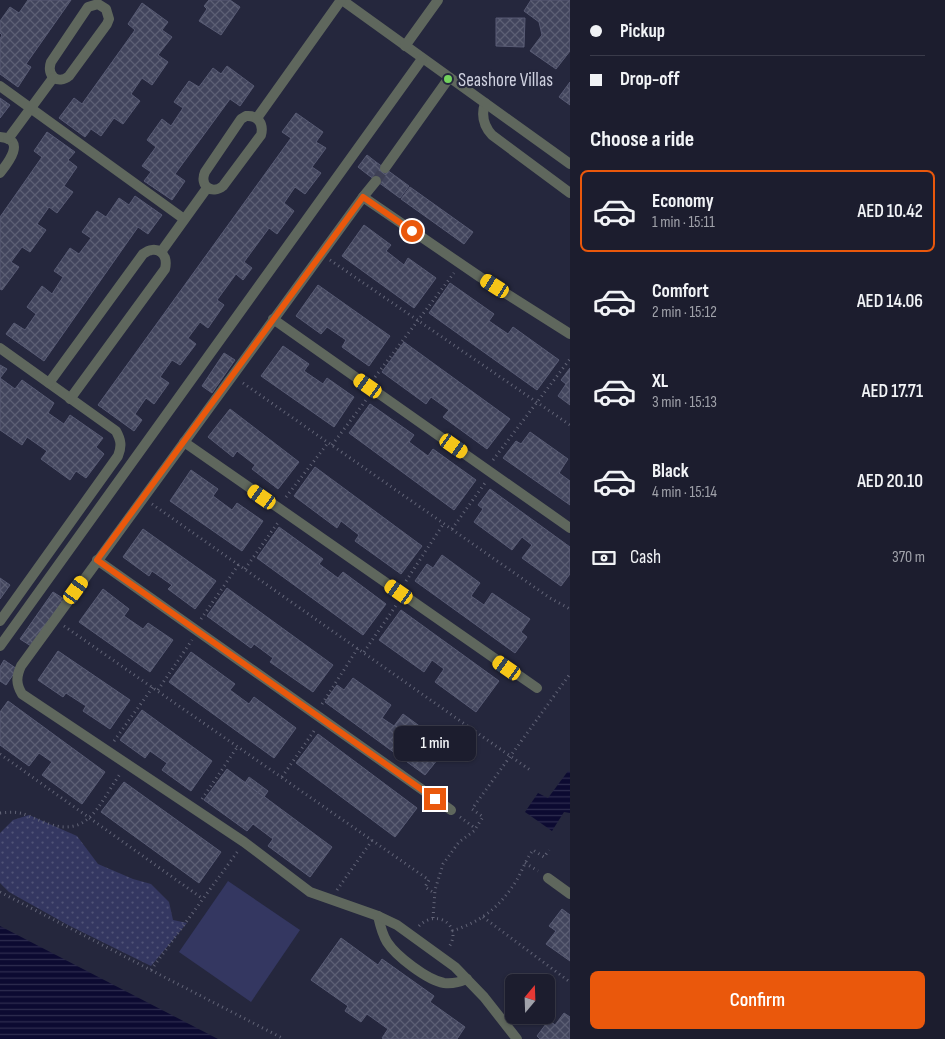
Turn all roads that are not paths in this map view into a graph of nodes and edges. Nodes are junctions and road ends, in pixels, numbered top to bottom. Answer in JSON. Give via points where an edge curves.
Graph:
{"nodes":[{"id":1,"x":342,"y":0,"type":"edge"},
{"id":2,"x":438,"y":0,"type":"edge"},
{"id":3,"x":405,"y":46,"type":"junction"},
{"id":4,"x":422,"y":59,"type":"junction"},
{"id":5,"x":54,"y":78,"type":"junction"},
{"id":6,"x":449,"y":78,"type":"junction"},
{"id":7,"x":0,"y":86,"type":"edge"},
{"id":8,"x":485,"y":103,"type":"junction"},
{"id":9,"x":31,"y":109,"type":"junction"},
{"id":10,"x":257,"y":118,"type":"junction"},
{"id":11,"x":4,"y":138,"type":"edge"},
{"id":12,"x":570,"y":164,"type":"edge"},
{"id":13,"x":385,"y":168,"type":"tunnel mouth"},
{"id":14,"x":0,"y":173,"type":"edge"},
{"id":15,"x":376,"y":181,"type":"tunnel mouth"},
{"id":16,"x":207,"y":188,"type":"junction"},
{"id":17,"x":570,"y":193,"type":"edge"},
{"id":18,"x":363,"y":197,"type":"junction"},
{"id":19,"x":184,"y":220,"type":"junction"},
{"id":20,"x":161,"y":252,"type":"junction"},
{"id":21,"x":273,"y":319,"type":"junction"},
{"id":22,"x":570,"y":334,"type":"edge"},
{"id":23,"x":0,"y":348,"type":"edge"},
{"id":24,"x":49,"y":384,"type":"junction"},
{"id":25,"x":70,"y":399,"type":"junction"},
{"id":26,"x":184,"y":442,"type":"junction"},
{"id":27,"x":570,"y":528,"type":"edge"},
{"id":28,"x":97,"y":560,"type":"junction"},
{"id":29,"x":0,"y":621,"type":"edge"},
{"id":30,"x":0,"y":646,"type":"edge"},
{"id":31,"x":537,"y":688,"type":"dead end"},
{"id":32,"x":451,"y":810,"type":"road end"},
{"id":33,"x":548,"y":878,"type":"dead end"},
{"id":34,"x":570,"y":894,"type":"edge"},
{"id":35,"x":378,"y":916,"type":"junction"},
{"id":36,"x":467,"y":979,"type":"junction"},
{"id":37,"x":517,"y":1039,"type":"edge"}],
"edges":[{"from":1,"to":3,"type":"street"},
{"from":1,"to":10,"type":"street"},
{"from":2,"to":3,"type":"street"},
{"from":3,"to":4,"type":"street"},
{"from":4,"to":6,"type":"street"},
{"from":4,"to":30,"type":"street"},
{"from":5,"to":5,"type":"street","via":[[65,80],[69,76],[107,24],[108,14],[102,6],[98,4],[88,8],[51,62],[50,74]]},
{"from":5,"to":9,"type":"street"},
{"from":6,"to":8,"type":"street"},
{"from":6,"to":13,"type":"street"},
{"from":7,"to":9,"type":"street"},
{"from":8,"to":12,"type":"street"},
{"from":8,"to":17,"type":"street","via":[[483,120],[492,135]]},
{"from":9,"to":11,"type":"street"},
{"from":9,"to":19,"type":"street"},
{"from":10,"to":16,"type":"street","via":[[242,119],[204,172],[202,178]]},
{"from":10,"to":16,"type":"street","via":[[262,125],[261,135],[223,186],[218,190]]},
{"from":11,"to":14,"type":"street","via":[[13,144],[14,150]]},
{"from":15,"to":18,"type":"street"},
{"from":16,"to":19,"type":"street"},
{"from":18,"to":21,"type":"street"},
{"from":18,"to":22,"type":"street"},
{"from":19,"to":20,"type":"street"},
{"from":20,"to":24,"type":"street","via":[[155,249],[143,254]]},
{"from":20,"to":25,"type":"street","via":[[165,256],[164,269]]},
{"from":21,"to":26,"type":"street"},
{"from":21,"to":27,"type":"street"},
{"from":23,"to":24,"type":"street"},
{"from":24,"to":25,"type":"street"},
{"from":25,"to":29,"type":"street","via":[[116,431],[120,450]]},
{"from":26,"to":28,"type":"street"},
{"from":26,"to":31,"type":"street"},
{"from":28,"to":32,"type":"street"},
{"from":28,"to":35,"type":"street","via":[[17,673],[22,694],[244,842],[310,892]]},
{"from":33,"to":34,"type":"street"},
{"from":35,"to":36,"type":"street","via":[[397,925],[441,956]]},
{"from":35,"to":36,"type":"street","via":[[393,951],[408,963],[441,983]]},
{"from":36,"to":37,"type":"street"}]}
